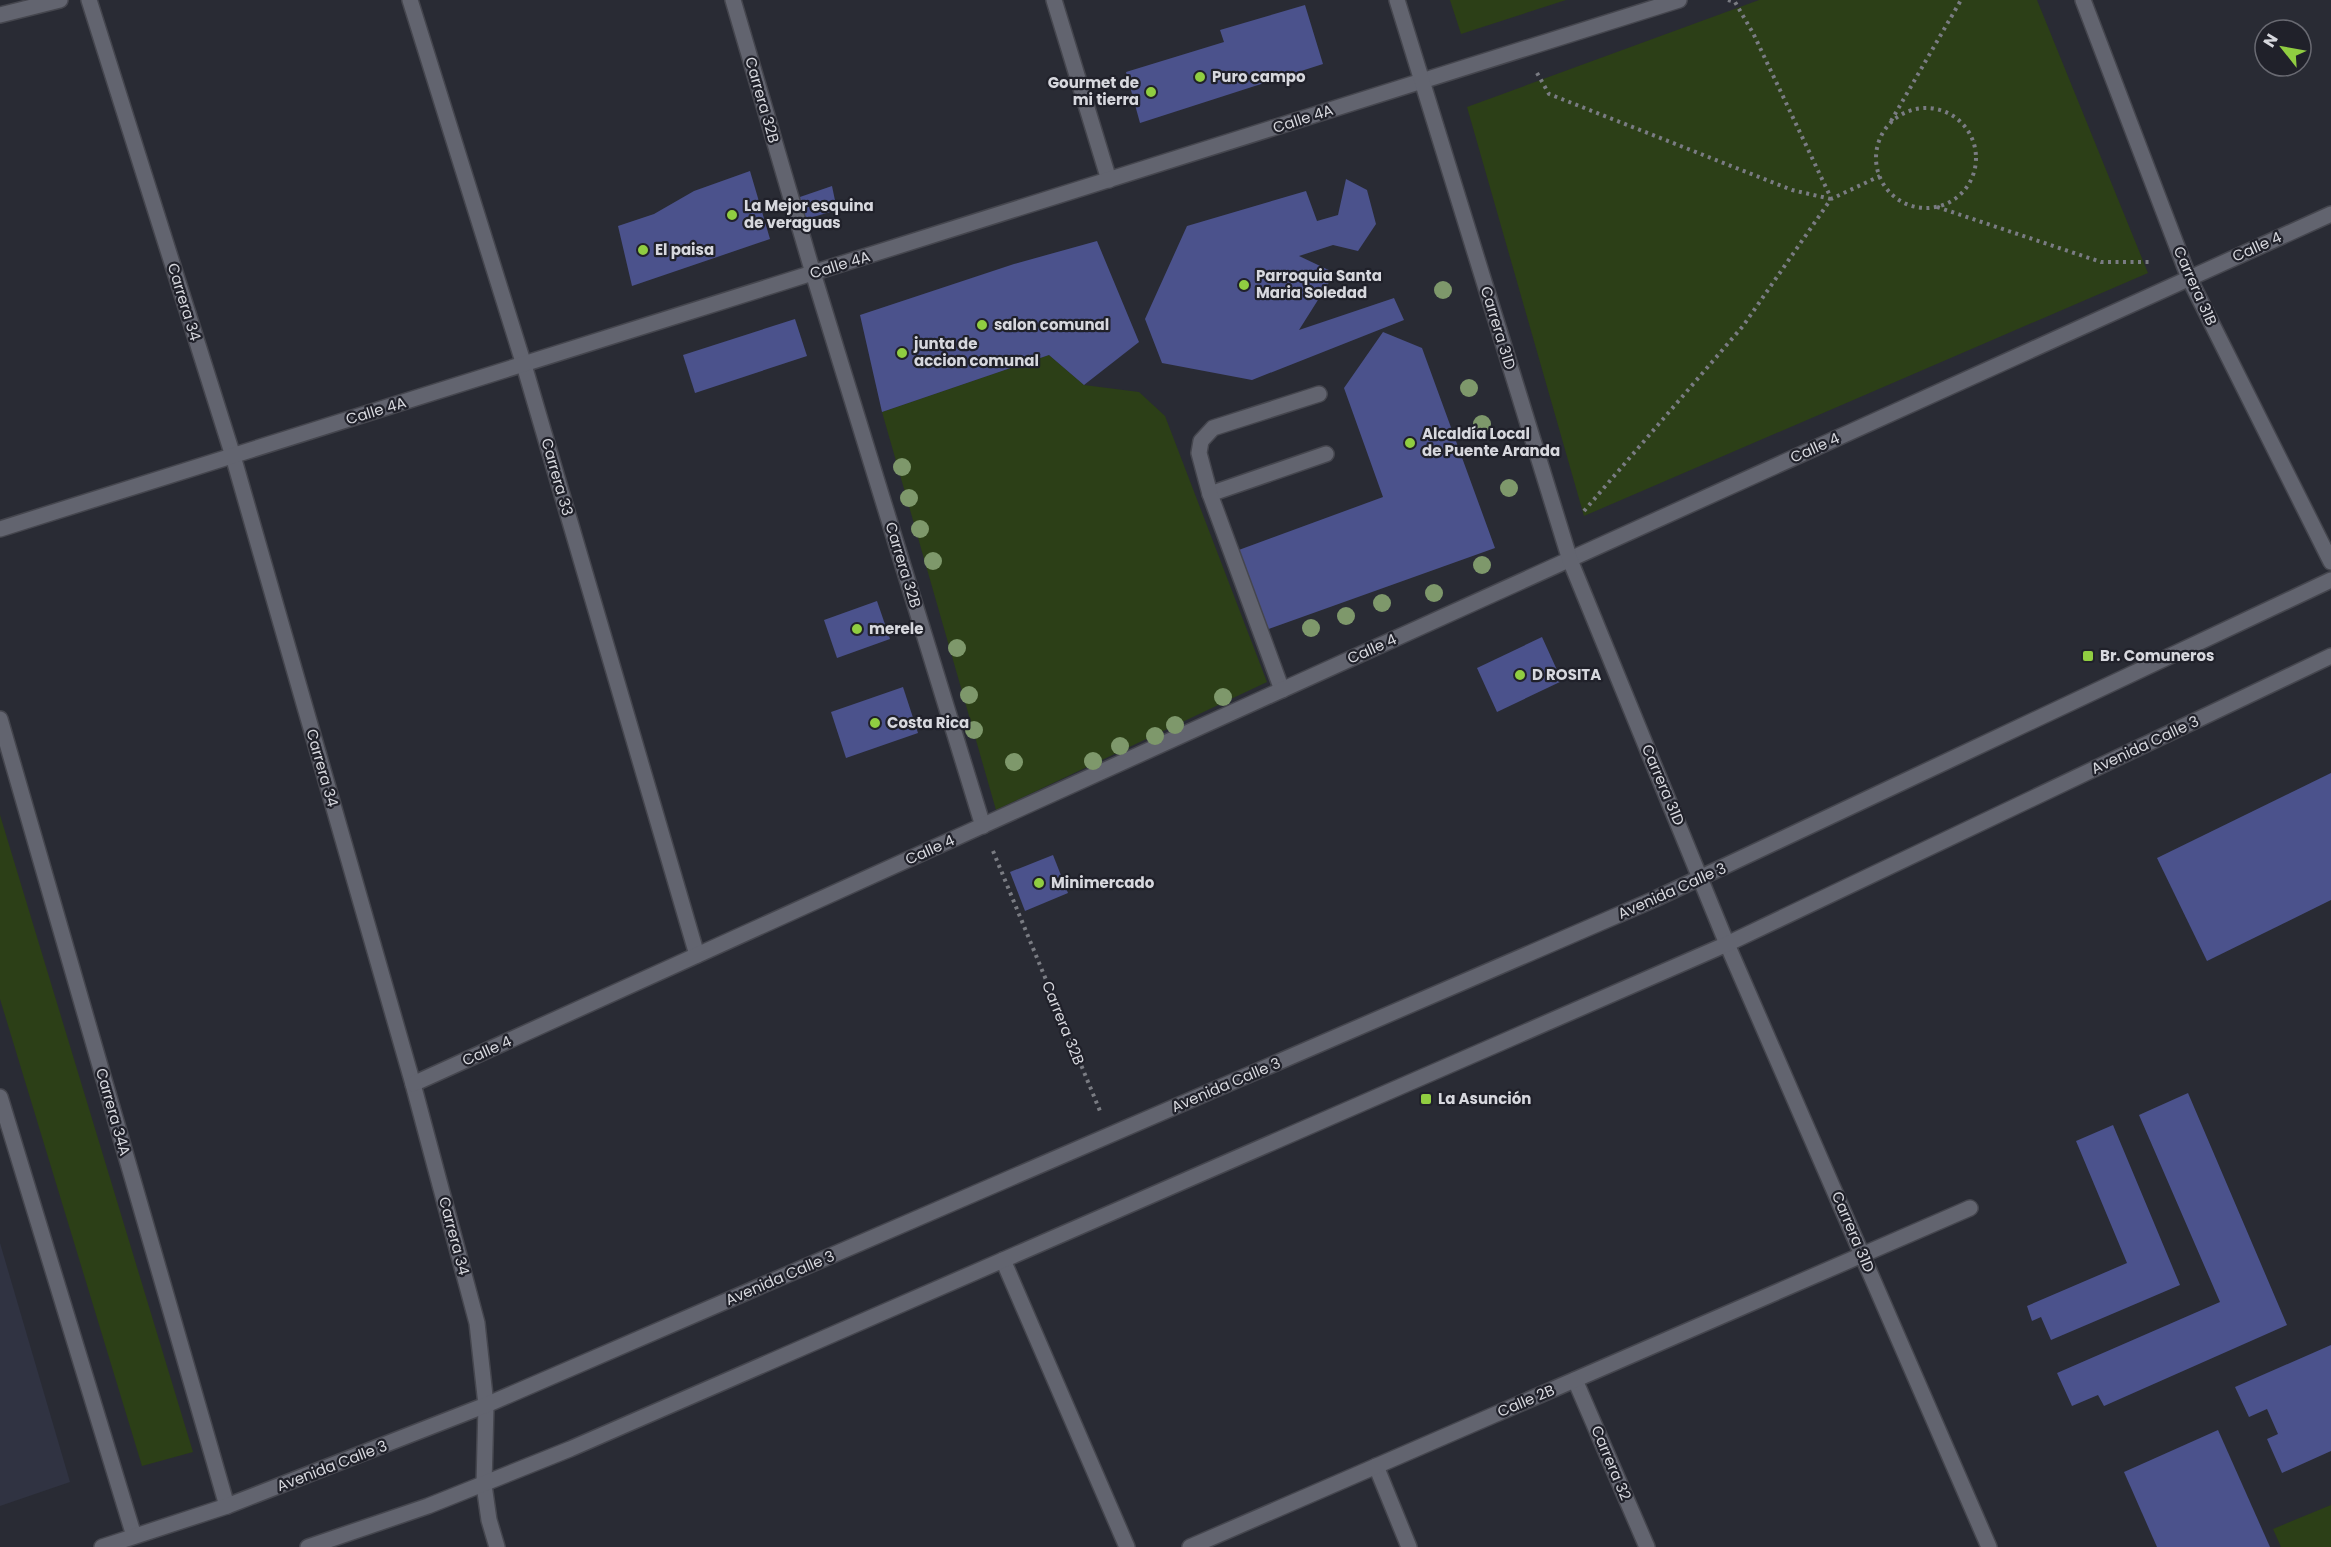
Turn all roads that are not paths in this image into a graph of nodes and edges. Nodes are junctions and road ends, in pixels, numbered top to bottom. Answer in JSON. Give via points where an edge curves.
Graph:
{"nodes":[{"id":1,"x":60,"y":0,"type":"edge"},
{"id":2,"x":89,"y":0,"type":"edge"},
{"id":3,"x":410,"y":0,"type":"edge"},
{"id":4,"x":733,"y":0,"type":"edge"},
{"id":5,"x":1054,"y":0,"type":"edge"},
{"id":6,"x":1397,"y":0,"type":"edge"},
{"id":7,"x":1680,"y":0,"type":"edge"},
{"id":8,"x":2083,"y":0,"type":"edge"},
{"id":9,"x":0,"y":15,"type":"edge"},
{"id":10,"x":1422,"y":82,"type":"junction"},
{"id":11,"x":1109,"y":180,"type":"junction"},
{"id":12,"x":2331,"y":214,"type":"edge"},
{"id":13,"x":813,"y":273,"type":"junction"},
{"id":14,"x":2188,"y":279,"type":"junction"},
{"id":15,"x":524,"y":365,"type":"junction"},
{"id":16,"x":1319,"y":394,"type":"dead end"},
{"id":17,"x":1326,"y":454,"type":"dead end"},
{"id":18,"x":232,"y":456,"type":"junction"},
{"id":19,"x":1210,"y":494,"type":"junction"},
{"id":20,"x":0,"y":529,"type":"edge"},
{"id":21,"x":1570,"y":560,"type":"junction"},
{"id":22,"x":2331,"y":562,"type":"edge"},
{"id":23,"x":2331,"y":580,"type":"edge"},
{"id":24,"x":2331,"y":656,"type":"edge"},
{"id":25,"x":1282,"y":690,"type":"junction"},
{"id":26,"x":0,"y":719,"type":"edge"},
{"id":27,"x":983,"y":826,"type":"junction"},
{"id":28,"x":1702,"y":879,"type":"junction"},
{"id":29,"x":1727,"y":944,"type":"junction"},
{"id":30,"x":697,"y":956,"type":"junction"},
{"id":31,"x":413,"y":1084,"type":"junction"},
{"id":32,"x":0,"y":1097,"type":"edge"},
{"id":33,"x":1970,"y":1208,"type":"dead end"},
{"id":34,"x":1862,"y":1254,"type":"junction"},
{"id":35,"x":1003,"y":1260,"type":"junction"},
{"id":36,"x":1575,"y":1380,"type":"junction"},
{"id":37,"x":486,"y":1405,"type":"junction"},
{"id":38,"x":1376,"y":1466,"type":"junction"},
{"id":39,"x":484,"y":1485,"type":"junction"},
{"id":40,"x":227,"y":1506,"type":"junction"},
{"id":41,"x":134,"y":1536,"type":"junction"},
{"id":42,"x":102,"y":1547,"type":"edge"},
{"id":43,"x":308,"y":1547,"type":"edge"},
{"id":44,"x":497,"y":1547,"type":"edge"},
{"id":45,"x":1127,"y":1547,"type":"edge"},
{"id":46,"x":1190,"y":1547,"type":"edge"},
{"id":47,"x":1409,"y":1547,"type":"edge"},
{"id":48,"x":1647,"y":1547,"type":"edge"},
{"id":49,"x":1989,"y":1547,"type":"edge"}],
"edges":[{"from":1,"to":9,"type":"street"},
{"from":2,"to":18,"type":"street","name":"Carrera 34"},
{"from":3,"to":15,"type":"street","name":"Carrera 33"},
{"from":4,"to":13,"type":"street","name":"Carrera 32B"},
{"from":5,"to":11,"type":"street"},
{"from":6,"to":10,"type":"street","name":"Carrera 31D"},
{"from":7,"to":10,"type":"street","name":"Calle 4A"},
{"from":8,"to":14,"type":"street","name":"Carrera 31B"},
{"from":10,"to":11,"type":"street","name":"Calle 4A"},
{"from":10,"to":21,"type":"street","name":"Carrera 31D"},
{"from":11,"to":13,"type":"street","name":"Calle 4A"},
{"from":12,"to":14,"type":"street","name":"Calle 4"},
{"from":13,"to":15,"type":"street","name":"Calle 4A"},
{"from":13,"to":27,"type":"street","name":"Carrera 32B"},
{"from":14,"to":21,"type":"street","name":"Calle 4"},
{"from":14,"to":22,"type":"street","name":"Carrera 31B"},
{"from":15,"to":18,"type":"street","name":"Calle 4A"},
{"from":15,"to":30,"type":"street","name":"Carrera 33"},
{"from":16,"to":19,"type":"street","via":[[1213,428],[1201,441],[1199,453]]},
{"from":17,"to":19,"type":"street"},
{"from":18,"to":20,"type":"street","name":"Calle 4A"},
{"from":18,"to":31,"type":"street","name":"Carrera 34"},
{"from":19,"to":25,"type":"street"},
{"from":21,"to":25,"type":"street","name":"Calle 4"},
{"from":21,"to":28,"type":"street","name":"Carrera 31D"},
{"from":23,"to":28,"type":"street","name":"Avenida Calle 3"},
{"from":24,"to":29,"type":"street","name":"Avenida Calle 3"},
{"from":25,"to":27,"type":"street","name":"Calle 4"},
{"from":26,"to":40,"type":"street","name":"Carrera 34A"},
{"from":27,"to":30,"type":"street","name":"Calle 4"},
{"from":28,"to":29,"type":"street","name":"Carrera 31D"},
{"from":28,"to":37,"type":"street","name":"Avenida Calle 3"},
{"from":29,"to":34,"type":"street","name":"Carrera 31D"},
{"from":29,"to":35,"type":"street","name":"Avenida Calle 3"},
{"from":30,"to":31,"type":"street","name":"Calle 4"},
{"from":31,"to":37,"type":"street","name":"Carrera 34","via":[[477,1323]]},
{"from":32,"to":41,"type":"street"},
{"from":33,"to":34,"type":"street","name":"Calle 2B"},
{"from":34,"to":36,"type":"street","name":"Calle 2B"},
{"from":34,"to":49,"type":"street","name":"Carrera 31D"},
{"from":35,"to":39,"type":"street","name":"Avenida Calle 3"},
{"from":35,"to":45,"type":"street"},
{"from":36,"to":38,"type":"street","name":"Calle 2B"},
{"from":36,"to":48,"type":"street","name":"Carrera 32"},
{"from":37,"to":39,"type":"street","name":"Carrera 34"},
{"from":37,"to":40,"type":"street","name":"Avenida Calle 3"},
{"from":38,"to":46,"type":"street","name":"Calle 2B"},
{"from":38,"to":47,"type":"street"},
{"from":39,"to":43,"type":"street","name":"Avenida Calle 3"},
{"from":39,"to":44,"type":"street","name":"Carrera 34"},
{"from":40,"to":41,"type":"street","name":"Avenida Calle 3"},
{"from":41,"to":42,"type":"street","name":"Avenida Calle 3"}]}
